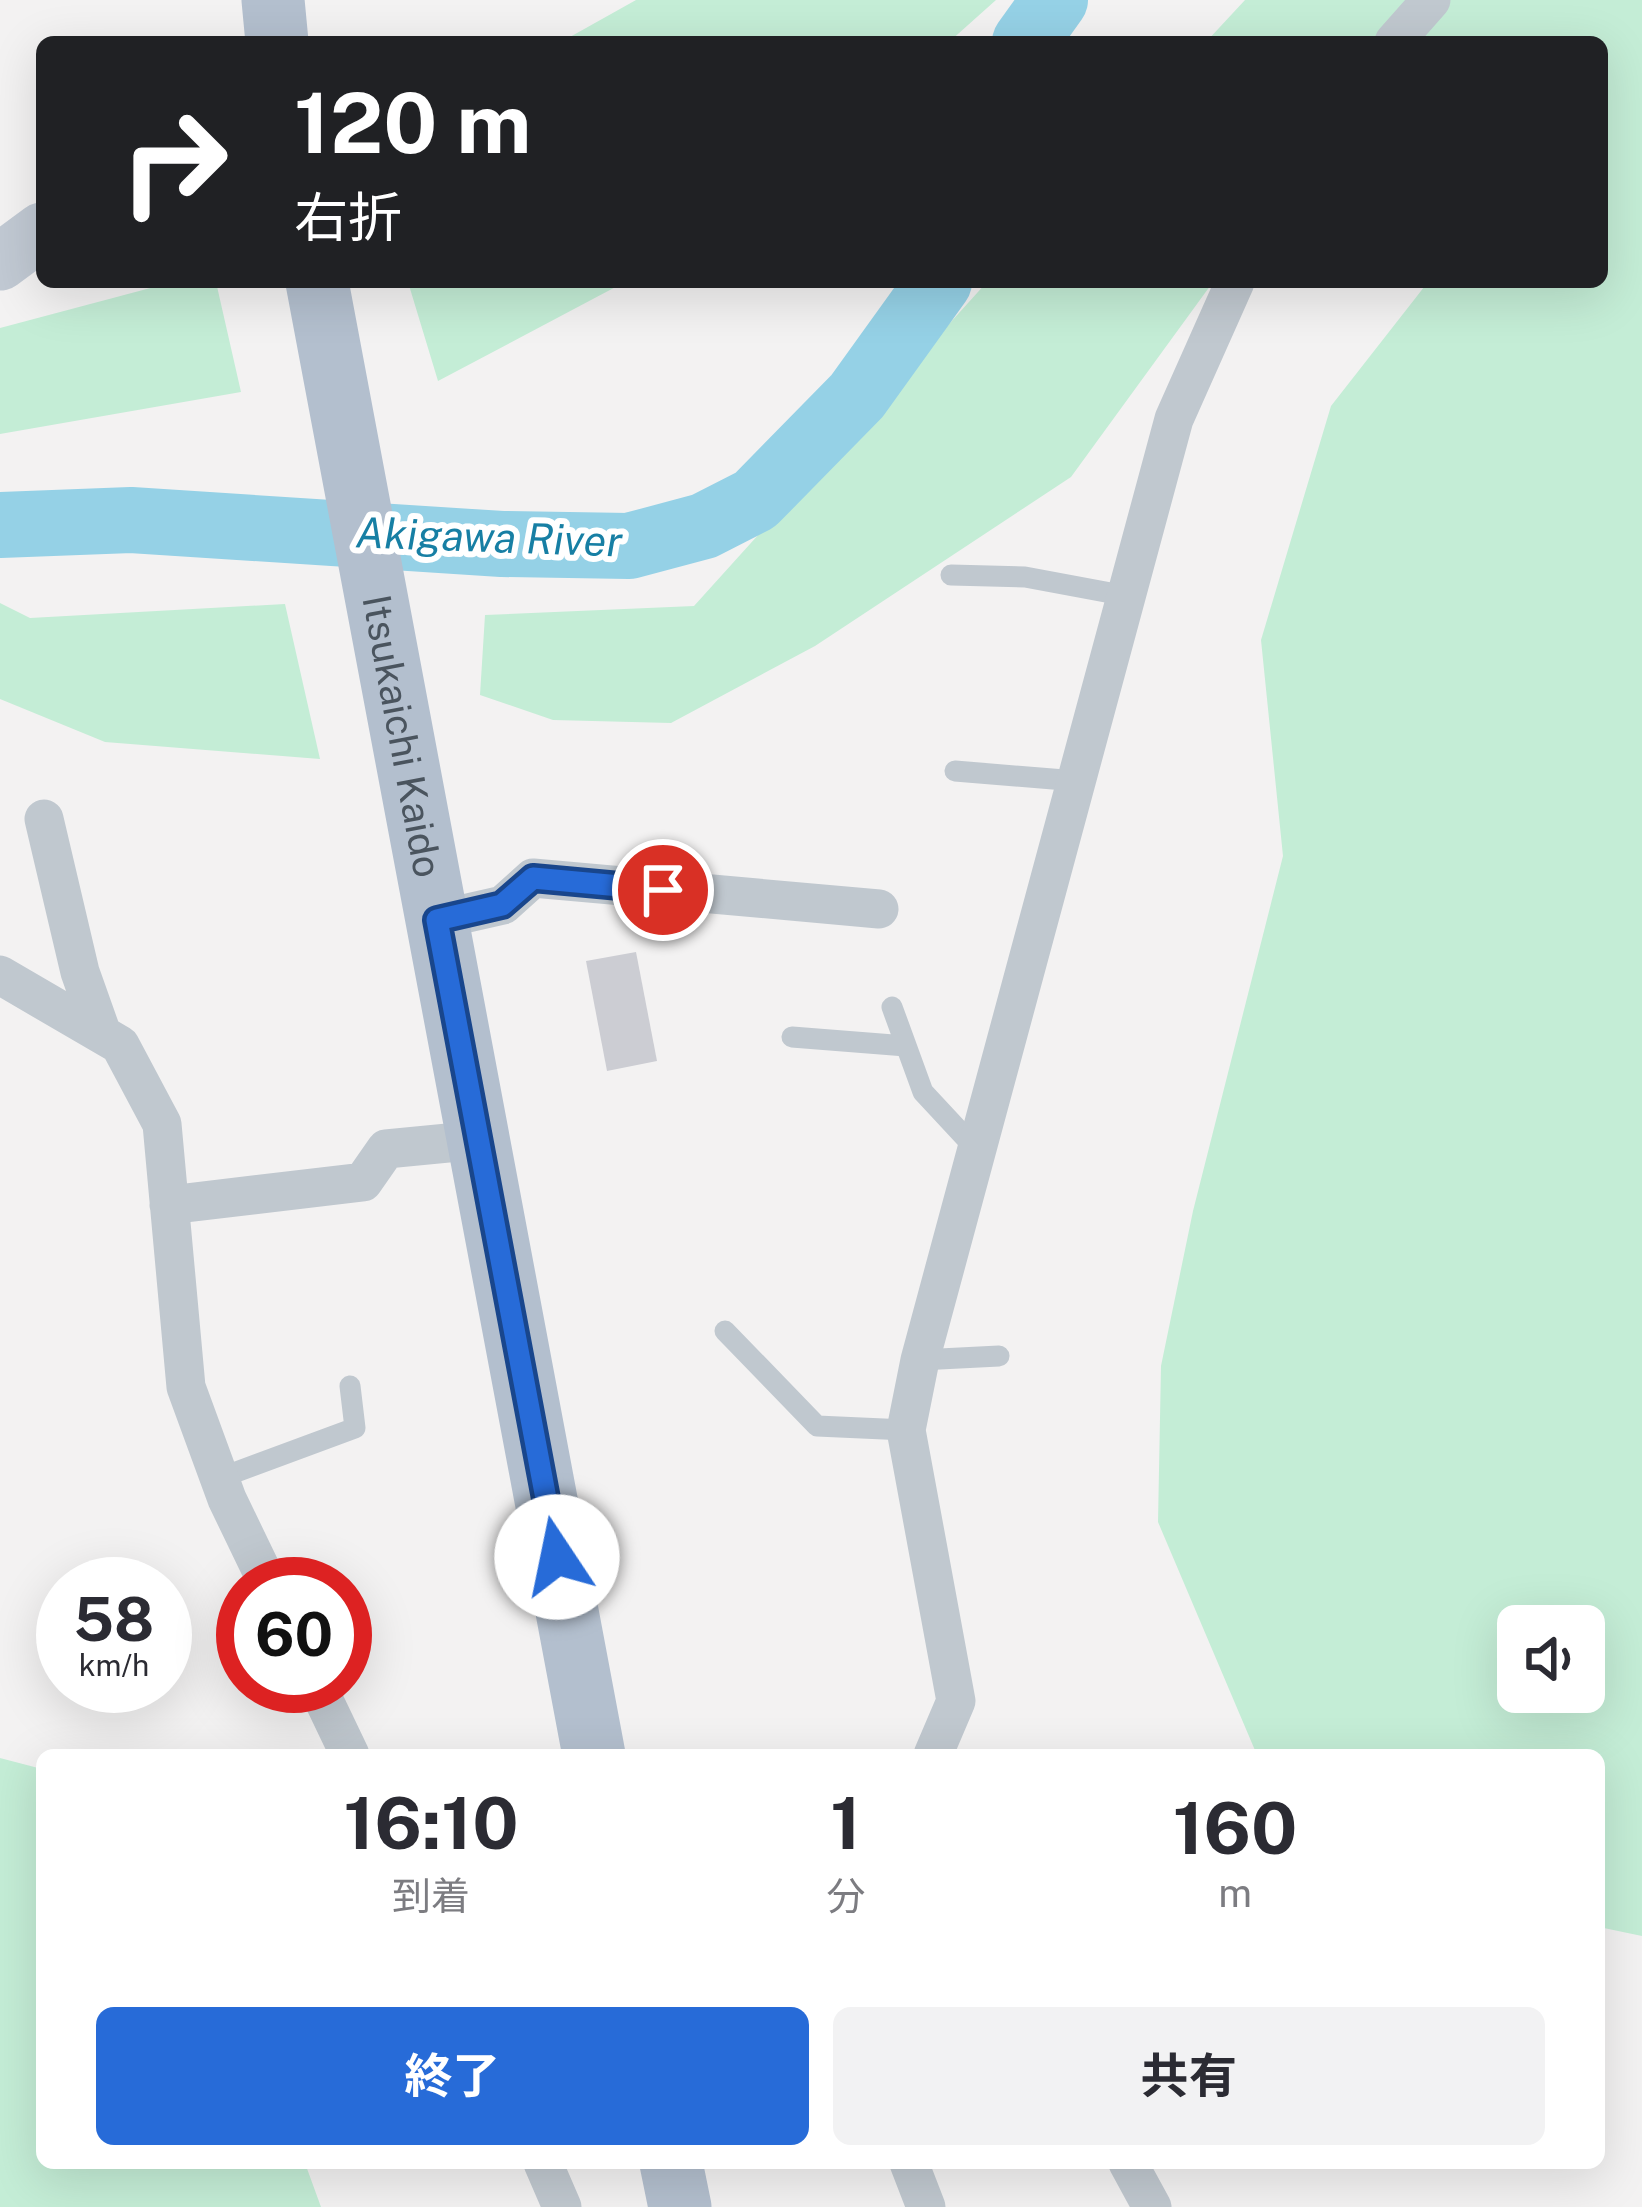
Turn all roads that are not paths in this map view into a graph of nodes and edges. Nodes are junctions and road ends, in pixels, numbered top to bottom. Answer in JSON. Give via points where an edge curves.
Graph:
{"nodes":[{"id":1,"x":273,"y":0,"type":"edge"},
{"id":2,"x":1431,"y":0,"type":"edge"},
{"id":3,"x":276,"y":36,"type":"edge"},
{"id":4,"x":1399,"y":36,"type":"edge"},
{"id":5,"x":36,"y":235,"type":"edge"},
{"id":6,"x":0,"y":262,"type":"edge"},
{"id":7,"x":318,"y":288,"type":"edge"},
{"id":8,"x":1232,"y":288,"type":"edge"},
{"id":9,"x":951,"y":575,"type":"dead end"},
{"id":10,"x":1126,"y":596,"type":"junction"},
{"id":11,"x":955,"y":771,"type":"dead end"},
{"id":12,"x":1077,"y":781,"type":"junction"},
{"id":13,"x":44,"y":819,"type":"dead end"},
{"id":14,"x":879,"y":909,"type":"dead end"},
{"id":15,"x":437,"y":920,"type":"junction"},
{"id":16,"x":0,"y":975,"type":"edge"},
{"id":17,"x":892,"y":1007,"type":"dead end"},
{"id":18,"x":102,"y":1034,"type":"junction"},
{"id":19,"x":792,"y":1037,"type":"dead end"},
{"id":20,"x":906,"y":1046,"type":"junction"},
{"id":21,"x":479,"y":1140,"type":"junction"},
{"id":22,"x":976,"y":1149,"type":"junction"},
{"id":23,"x":169,"y":1205,"type":"junction"},
{"id":24,"x":725,"y":1331,"type":"dead end"},
{"id":25,"x":999,"y":1356,"type":"dead end"},
{"id":26,"x":920,"y":1360,"type":"junction"},
{"id":27,"x":350,"y":1386,"type":"dead end"},
{"id":28,"x":906,"y":1430,"type":"junction"},
{"id":29,"x":220,"y":1478,"type":"junction"},
{"id":30,"x":256,"y":1557,"type":"edge"},
{"id":31,"x":330,"y":1713,"type":"edge"},
{"id":32,"x":347,"y":1749,"type":"edge"},
{"id":33,"x":593,"y":1749,"type":"edge"},
{"id":34,"x":936,"y":1749,"type":"edge"},
{"id":35,"x":545,"y":2169,"type":"edge"},
{"id":36,"x":672,"y":2169,"type":"edge"},
{"id":37,"x":911,"y":2169,"type":"edge"},
{"id":38,"x":562,"y":2207,"type":"edge"},
{"id":39,"x":680,"y":2207,"type":"edge"},
{"id":40,"x":926,"y":2207,"type":"edge"}],
"edges":[{"from":1,"to":3,"type":"main road"},
{"from":2,"to":4,"type":"street"},
{"from":5,"to":6,"type":"street"},
{"from":7,"to":15,"type":"main road","name":"Itsukaichi Kaido"},
{"from":8,"to":10,"type":"street","via":[[1174,419]]},
{"from":9,"to":10,"type":"lane","via":[[1025,577]]},
{"from":10,"to":12,"type":"street"},
{"from":11,"to":12,"type":"lane"},
{"from":12,"to":22,"type":"street"},
{"from":13,"to":18,"type":"street"},
{"from":14,"to":15,"type":"street","via":[[533,878],[502,905]]},
{"from":15,"to":21,"type":"main road","name":"Itsukaichi Kaido"},
{"from":16,"to":18,"type":"street"},
{"from":17,"to":20,"type":"lane"},
{"from":18,"to":23,"type":"street","via":[[120,1045],[162,1124]]},
{"from":19,"to":20,"type":"lane"},
{"from":20,"to":22,"type":"lane","via":[[923,1092]]},
{"from":21,"to":23,"type":"street","via":[[386,1149],[363,1182]]},
{"from":21,"to":33,"type":"main road","name":"Itsukaichi Kaido"},
{"from":22,"to":26,"type":"street"},
{"from":23,"to":29,"type":"street","via":[[186,1387]]},
{"from":24,"to":28,"type":"lane","via":[[817,1426]]},
{"from":25,"to":26,"type":"lane"},
{"from":26,"to":28,"type":"street"},
{"from":27,"to":29,"type":"lane","via":[[355,1428]]},
{"from":28,"to":34,"type":"street","via":[[954,1671],[956,1701]]},
{"from":29,"to":30,"type":"street"},
{"from":31,"to":32,"type":"street"},
{"from":35,"to":38,"type":"street"},
{"from":36,"to":39,"type":"main road"},
{"from":37,"to":40,"type":"street"}]}
